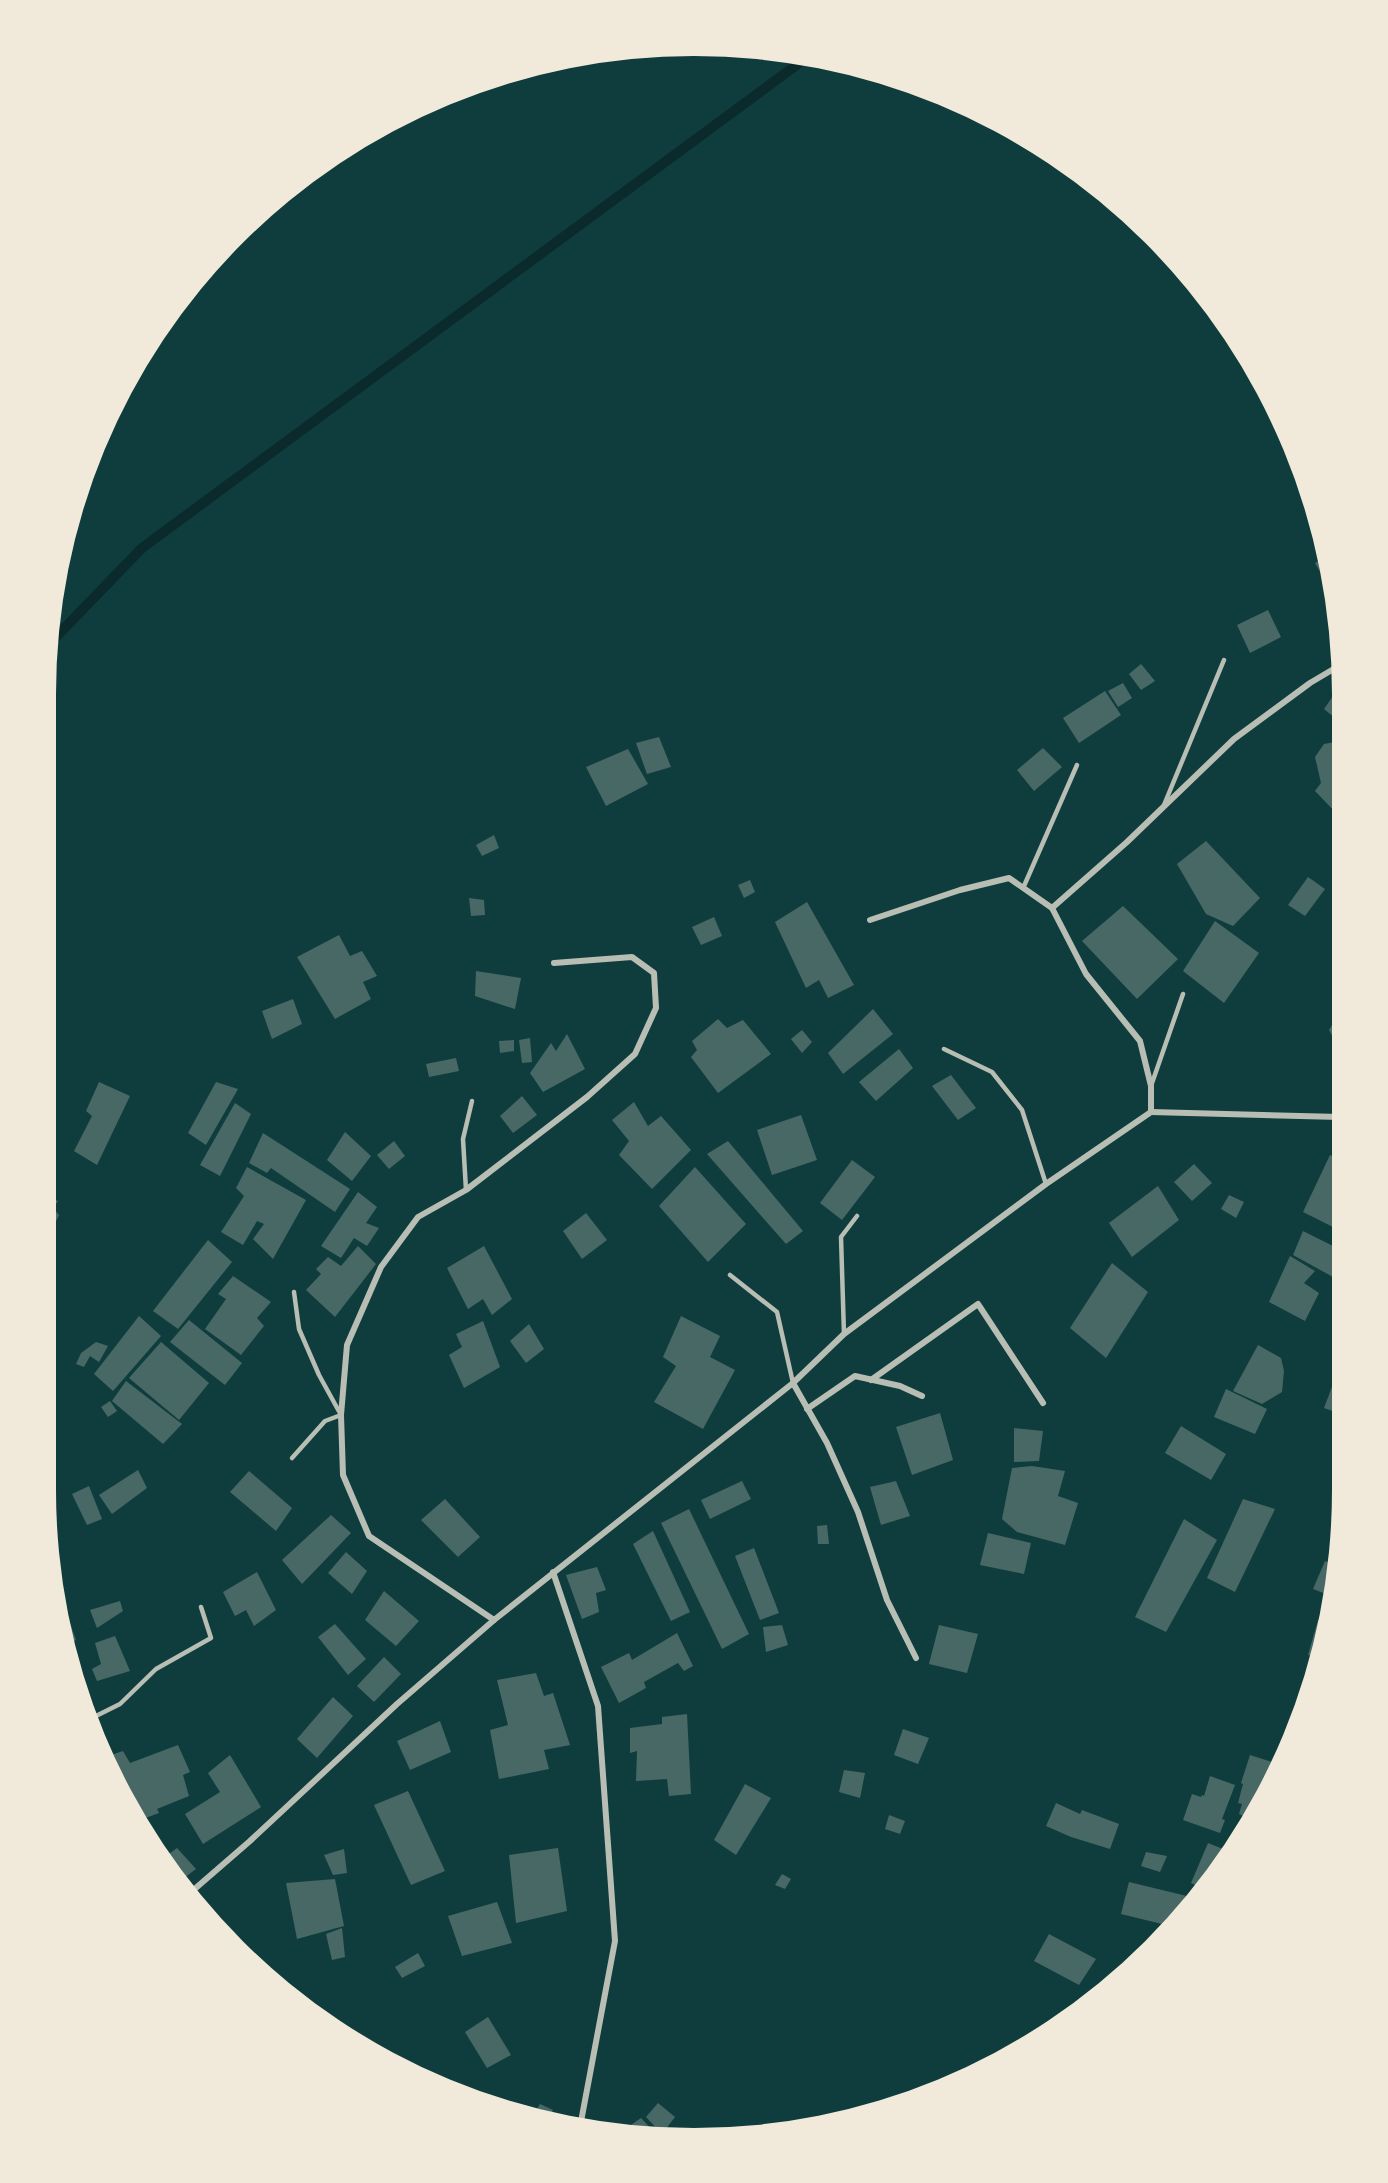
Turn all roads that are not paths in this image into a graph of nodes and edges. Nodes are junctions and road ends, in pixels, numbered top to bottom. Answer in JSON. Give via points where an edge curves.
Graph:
{"nodes":[{"id":1,"x":1224,"y":660,"type":"dead end"},
{"id":2,"x":1331,"y":670,"type":"edge"},
{"id":3,"x":1077,"y":765,"type":"dead end"},
{"id":4,"x":1163,"y":808,"type":"junction"},
{"id":5,"x":1024,"y":886,"type":"junction"},
{"id":6,"x":1052,"y":908,"type":"junction"},
{"id":7,"x":870,"y":920,"type":"dead end"},
{"id":8,"x":554,"y":963,"type":"dead end"},
{"id":9,"x":1183,"y":994,"type":"dead end"},
{"id":10,"x":944,"y":1049,"type":"dead end"},
{"id":11,"x":1151,"y":1086,"type":"junction"},
{"id":12,"x":472,"y":1101,"type":"dead end"},
{"id":13,"x":1151,"y":1112,"type":"junction"},
{"id":14,"x":1332,"y":1117,"type":"edge"},
{"id":15,"x":1046,"y":1184,"type":"junction"},
{"id":16,"x":466,"y":1190,"type":"junction"},
{"id":17,"x":857,"y":1216,"type":"dead end"},
{"id":18,"x":730,"y":1275,"type":"dead end"},
{"id":19,"x":294,"y":1292,"type":"dead end"},
{"id":20,"x":844,"y":1334,"type":"junction"},
{"id":21,"x":871,"y":1380,"type":"junction"},
{"id":22,"x":792,"y":1383,"type":"junction"},
{"id":23,"x":922,"y":1396,"type":"dead end"},
{"id":24,"x":1043,"y":1403,"type":"dead end"},
{"id":25,"x":807,"y":1409,"type":"junction"},
{"id":26,"x":340,"y":1415,"type":"junction"},
{"id":27,"x":292,"y":1458,"type":"dead end"},
{"id":28,"x":553,"y":1572,"type":"junction"},
{"id":29,"x":201,"y":1607,"type":"dead end"},
{"id":30,"x":494,"y":1620,"type":"junction"},
{"id":31,"x":916,"y":1658,"type":"dead end"},
{"id":32,"x":97,"y":1715,"type":"edge"},
{"id":33,"x":196,"y":1888,"type":"edge"},
{"id":34,"x":582,"y":2117,"type":"edge"}],
"edges":[{"from":1,"to":4,"type":"lane"},
{"from":2,"to":4,"type":"street","via":[[1234,739]]},
{"from":3,"to":5,"type":"lane"},
{"from":4,"to":6,"type":"street"},
{"from":5,"to":6,"type":"street"},
{"from":5,"to":7,"type":"street","via":[[1009,878]]},
{"from":6,"to":11,"type":"street","via":[[1086,974],[1140,1041]]},
{"from":8,"to":16,"type":"street","via":[[632,957],[654,973],[656,1008],[635,1054],[587,1097]]},
{"from":9,"to":11,"type":"lane"},
{"from":10,"to":15,"type":"lane","via":[[992,1072],[1022,1110]]},
{"from":11,"to":13,"type":"street"},
{"from":12,"to":16,"type":"lane","via":[[463,1139]]},
{"from":13,"to":14,"type":"street"},
{"from":13,"to":15,"type":"street"},
{"from":15,"to":20,"type":"street"},
{"from":16,"to":26,"type":"street","via":[[418,1217],[381,1267],[347,1345]]},
{"from":17,"to":20,"type":"lane","via":[[841,1237]]},
{"from":18,"to":22,"type":"lane","via":[[777,1312]]},
{"from":19,"to":26,"type":"lane","via":[[299,1329]]},
{"from":20,"to":22,"type":"street"},
{"from":21,"to":23,"type":"street"},
{"from":21,"to":24,"type":"street","via":[[978,1304]]},
{"from":21,"to":25,"type":"street","via":[[855,1376]]},
{"from":22,"to":25,"type":"street"},
{"from":22,"to":28,"type":"street"},
{"from":25,"to":31,"type":"street","via":[[858,1512],[887,1600]]},
{"from":26,"to":27,"type":"lane","via":[[325,1421]]},
{"from":26,"to":30,"type":"street","via":[[343,1475],[369,1536]]},
{"from":28,"to":30,"type":"street"},
{"from":28,"to":34,"type":"street","via":[[598,1706],[615,1941]]},
{"from":29,"to":32,"type":"lane","via":[[211,1638],[156,1669],[120,1704]]},
{"from":30,"to":33,"type":"street"}]}
